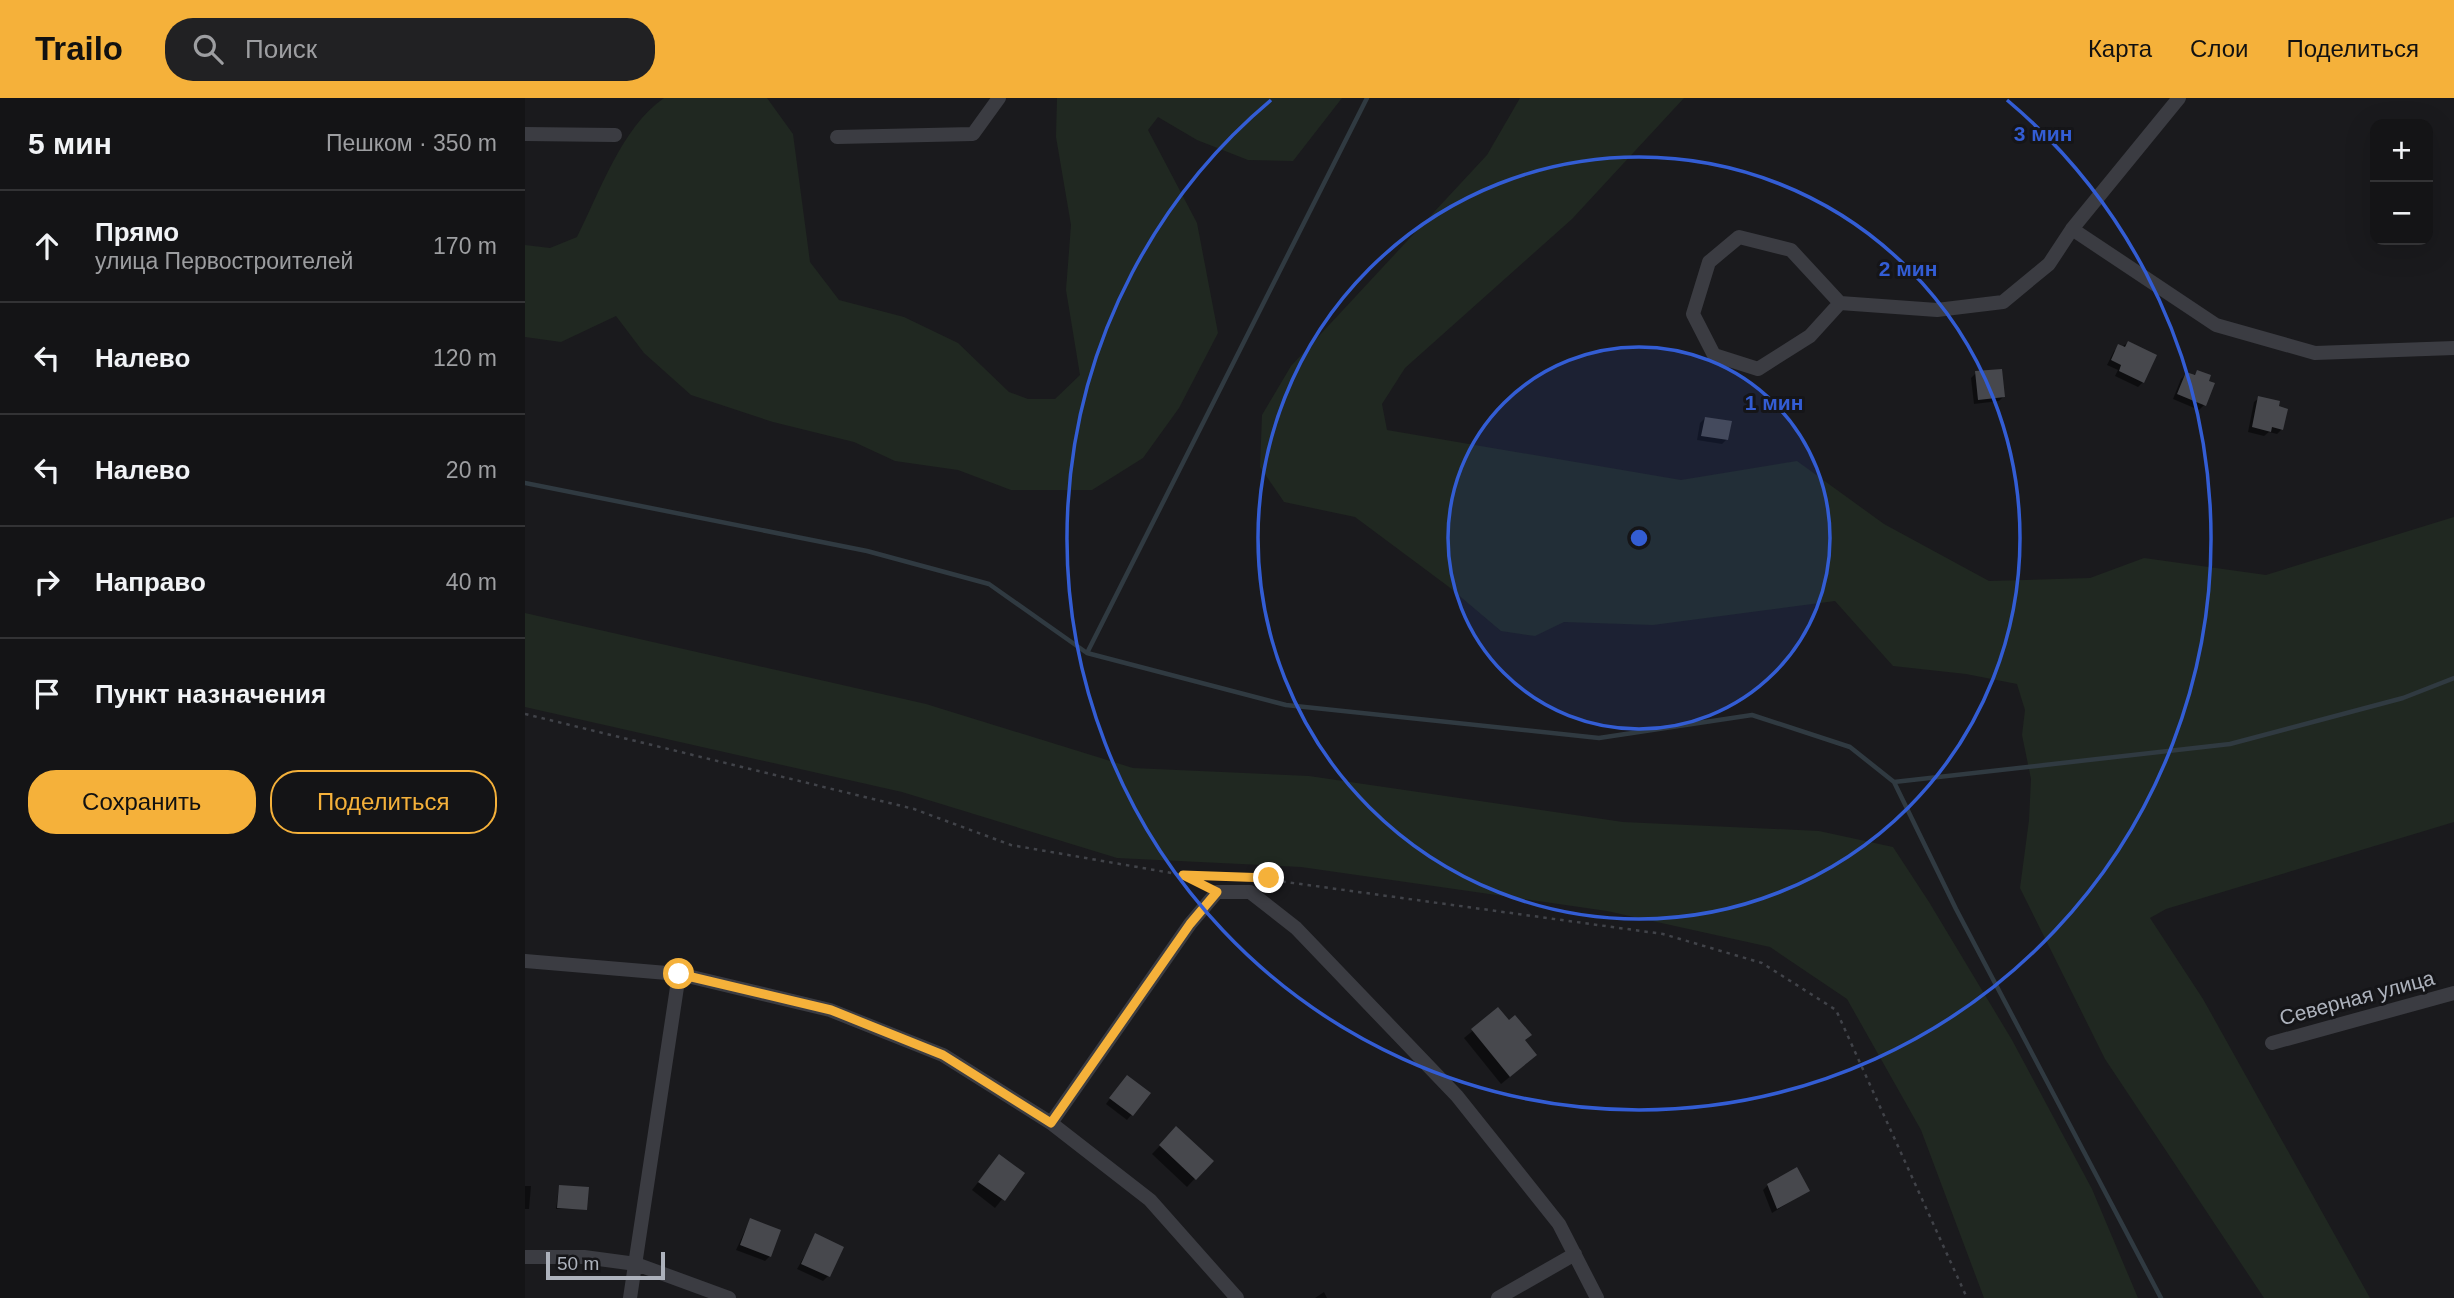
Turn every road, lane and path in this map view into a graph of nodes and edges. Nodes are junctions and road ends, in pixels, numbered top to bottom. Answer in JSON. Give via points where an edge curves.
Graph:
{"nodes":[{"id":1,"x":999,"y":98,"type":"edge"},
{"id":2,"x":2178,"y":98,"type":"edge"},
{"id":3,"x":525,"y":134,"type":"edge"},
{"id":4,"x":615,"y":135,"type":"dead end"},
{"id":5,"x":837,"y":137,"type":"dead end"},
{"id":6,"x":2072,"y":229,"type":"junction"},
{"id":7,"x":1840,"y":303,"type":"junction"},
{"id":8,"x":2454,"y":348,"type":"edge"},
{"id":9,"x":525,"y":715,"type":"edge"},
{"id":10,"x":1183,"y":875,"type":"junction"},
{"id":11,"x":1220,"y":876,"type":"dead end"},
{"id":12,"x":1257,"y":878,"type":"dead end"},
{"id":13,"x":1217,"y":892,"type":"junction"},
{"id":14,"x":525,"y":961,"type":"edge"},
{"id":15,"x":679,"y":974,"type":"junction"},
{"id":16,"x":2454,"y":993,"type":"edge"},
{"id":17,"x":2272,"y":1044,"type":"dead end"},
{"id":18,"x":1051,"y":1123,"type":"junction"},
{"id":19,"x":1575,"y":1254,"type":"junction"},
{"id":20,"x":525,"y":1257,"type":"edge"},
{"id":21,"x":636,"y":1264,"type":"junction"},
{"id":22,"x":630,"y":1298,"type":"edge"},
{"id":23,"x":729,"y":1298,"type":"edge"},
{"id":24,"x":1237,"y":1298,"type":"edge"},
{"id":25,"x":1498,"y":1298,"type":"edge"},
{"id":26,"x":1597,"y":1298,"type":"edge"},
{"id":27,"x":1967,"y":1298,"type":"edge"}],
"edges":[{"from":1,"to":5,"type":"street","via":[[973,134]]},
{"from":2,"to":6,"type":"street"},
{"from":3,"to":4,"type":"street"},
{"from":6,"to":7,"type":"street","via":[[2049,264],[2003,302],[1937,310]]},
{"from":6,"to":8,"type":"street","via":[[2216,325],[2315,353]]},
{"from":7,"to":7,"type":"street","via":[[1791,250],[1739,237],[1709,262],[1693,314],[1714,355],[1758,369],[1810,337]]},
{"from":9,"to":10,"type":"path","via":[[914,809],[1011,845]]},
{"from":10,"to":11,"type":"path"},
{"from":10,"to":13,"type":"path"},
{"from":12,"to":27,"type":"path","via":[[1663,934],[1762,963],[1798,984],[1836,1010]]},
{"from":13,"to":18,"type":"street"},
{"from":13,"to":19,"type":"street","via":[[1250,892],[1296,928],[1457,1096],[1559,1224]]},
{"from":14,"to":15,"type":"street"},
{"from":15,"to":18,"type":"street","via":[[843,1015],[943,1055]]},
{"from":15,"to":21,"type":"street"},
{"from":16,"to":17,"type":"street","name":"Северная улица"},
{"from":18,"to":24,"type":"street","via":[[1150,1200]]},
{"from":19,"to":25,"type":"street"},
{"from":19,"to":26,"type":"street"},
{"from":20,"to":21,"type":"street","via":[[584,1257]]},
{"from":21,"to":22,"type":"street"},
{"from":21,"to":23,"type":"street"}]}
